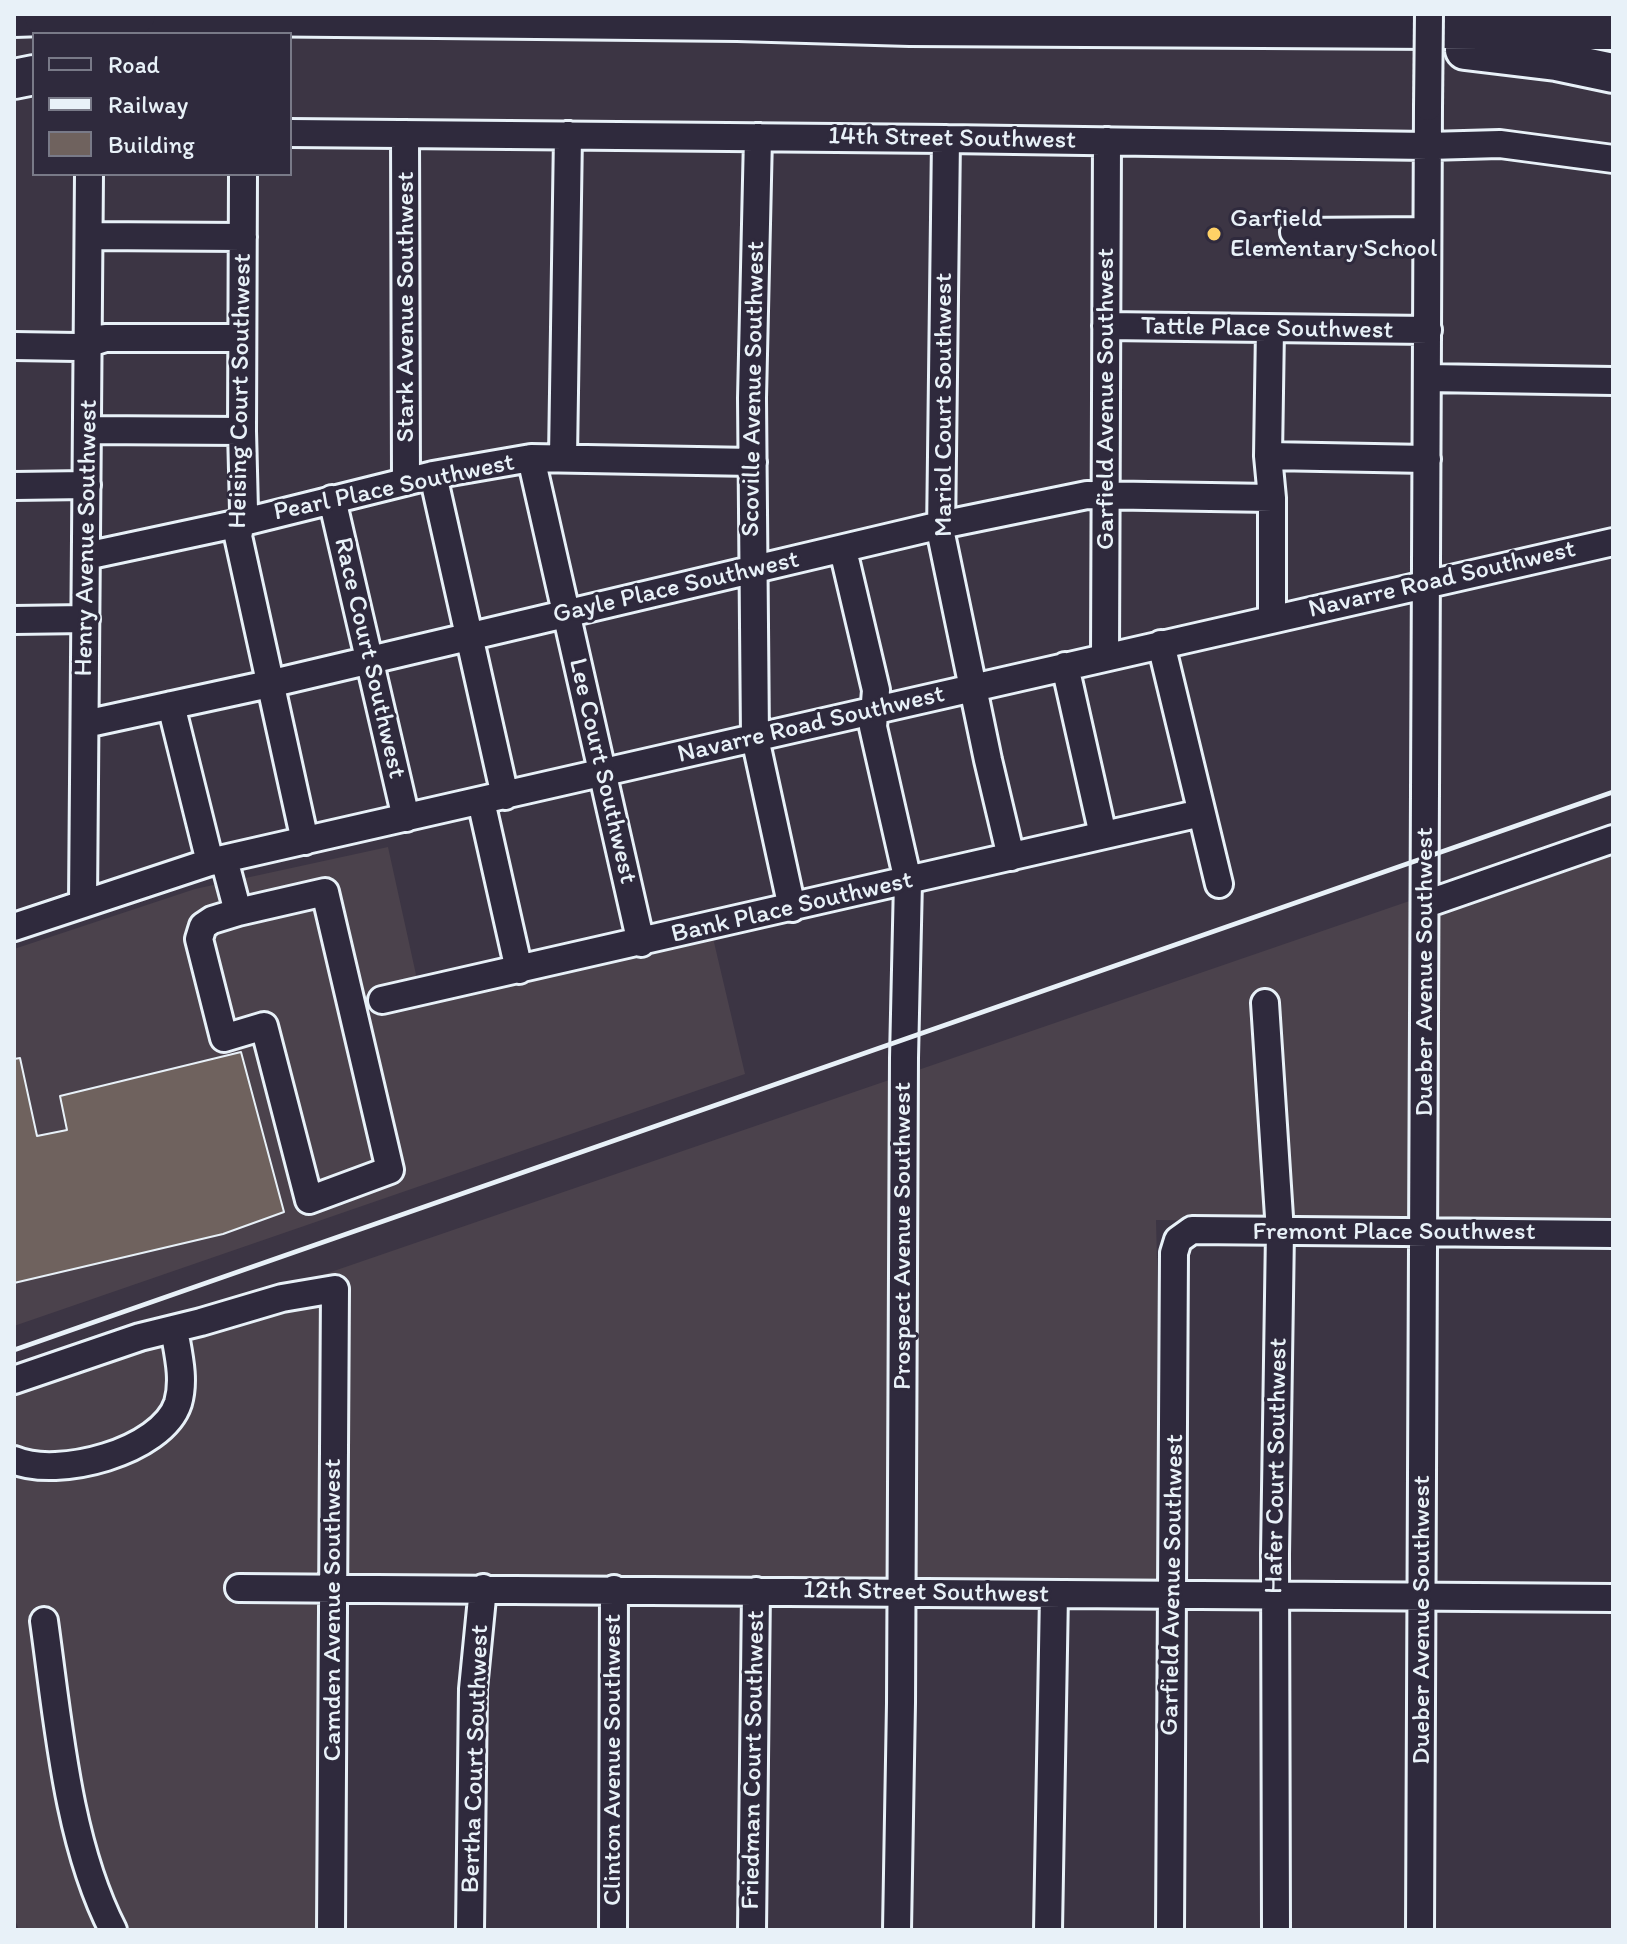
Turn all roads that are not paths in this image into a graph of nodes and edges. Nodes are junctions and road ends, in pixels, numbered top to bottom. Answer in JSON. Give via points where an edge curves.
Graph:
{"nodes":[{"id":1,"x":1429,"y":14,"type":"edge"},
{"id":2,"x":136,"y":15,"type":"edge"},
{"id":3,"x":29,"y":17,"type":"edge"},
{"id":4,"x":910,"y":26,"type":"junction"},
{"id":5,"x":1160,"y":28,"type":"junction"},
{"id":6,"x":1613,"y":30,"type":"edge"},
{"id":7,"x":292,"y":44,"type":"edge"},
{"id":8,"x":1613,"y":73,"type":"edge"},
{"id":9,"x":292,"y":133,"type":"edge"},
{"id":10,"x":405,"y":134,"type":"junction"},
{"id":11,"x":568,"y":135,"type":"junction"},
{"id":12,"x":758,"y":137,"type":"junction"},
{"id":13,"x":946,"y":139,"type":"junction"},
{"id":14,"x":1107,"y":141,"type":"junction"},
{"id":15,"x":1428,"y":146,"type":"junction"},
{"id":16,"x":1613,"y":159,"type":"edge"},
{"id":17,"x":89,"y":176,"type":"edge"},
{"id":18,"x":243,"y":176,"type":"edge"},
{"id":19,"x":1427,"y":231,"type":"junction"},
{"id":20,"x":1294,"y":232,"type":"dead end"},
{"id":21,"x":89,"y":236,"type":"junction"},
{"id":22,"x":243,"y":237,"type":"junction"},
{"id":23,"x":1106,"y":326,"type":"junction"},
{"id":24,"x":1270,"y":329,"type":"junction"},
{"id":25,"x":1428,"y":330,"type":"junction"},
{"id":26,"x":242,"y":338,"type":"junction"},
{"id":27,"x":88,"y":344,"type":"junction"},
{"id":28,"x":14,"y":346,"type":"edge"},
{"id":29,"x":1427,"y":378,"type":"junction"},
{"id":30,"x":1613,"y":381,"type":"edge"},
{"id":31,"x":88,"y":430,"type":"junction"},
{"id":32,"x":242,"y":431,"type":"junction"},
{"id":33,"x":1268,"y":456,"type":"junction"},
{"id":34,"x":563,"y":457,"type":"junction"},
{"id":35,"x":531,"y":458,"type":"junction"},
{"id":36,"x":1427,"y":459,"type":"junction"},
{"id":37,"x":753,"y":462,"type":"junction"},
{"id":38,"x":433,"y":475,"type":"junction"},
{"id":39,"x":406,"y":481,"type":"junction"},
{"id":40,"x":87,"y":485,"type":"junction"},
{"id":41,"x":14,"y":486,"type":"edge"},
{"id":42,"x":1105,"y":495,"type":"junction"},
{"id":43,"x":1272,"y":498,"type":"junction"},
{"id":44,"x":332,"y":499,"type":"junction"},
{"id":45,"x":240,"y":523,"type":"junction"},
{"id":46,"x":941,"y":525,"type":"junction"},
{"id":47,"x":1613,"y":542,"type":"edge"},
{"id":48,"x":843,"y":550,"type":"junction"},
{"id":49,"x":86,"y":556,"type":"junction"},
{"id":50,"x":753,"y":571,"type":"junction"},
{"id":51,"x":1426,"y":584,"type":"junction"},
{"id":52,"x":567,"y":612,"type":"junction"},
{"id":53,"x":1272,"y":618,"type":"junction"},
{"id":54,"x":86,"y":619,"type":"junction"},
{"id":55,"x":14,"y":620,"type":"edge"},
{"id":56,"x":467,"y":636,"type":"junction"},
{"id":57,"x":1161,"y":644,"type":"junction"},
{"id":58,"x":1105,"y":656,"type":"junction"},
{"id":59,"x":368,"y":660,"type":"junction"},
{"id":60,"x":1065,"y":666,"type":"junction"},
{"id":61,"x":269,"y":684,"type":"junction"},
{"id":62,"x":972,"y":687,"type":"junction"},
{"id":63,"x":171,"y":705,"type":"junction"},
{"id":64,"x":875,"y":710,"type":"junction"},
{"id":65,"x":85,"y":724,"type":"junction"},
{"id":66,"x":755,"y":738,"type":"junction"},
{"id":67,"x":603,"y":773,"type":"junction"},
{"id":68,"x":493,"y":798,"type":"junction"},
{"id":69,"x":1201,"y":813,"type":"junction"},
{"id":70,"x":406,"y":818,"type":"junction"},
{"id":71,"x":1103,"y":835,"type":"junction"},
{"id":72,"x":1613,"y":839,"type":"edge"},
{"id":73,"x":305,"y":841,"type":"junction"},
{"id":74,"x":1011,"y":857,"type":"junction"},
{"id":75,"x":217,"y":861,"type":"junction"},
{"id":76,"x":908,"y":881,"type":"junction"},
{"id":77,"x":1219,"y":884,"type":"dead end"},
{"id":78,"x":83,"y":903,"type":"junction"},
{"id":79,"x":1426,"y":904,"type":"junction"},
{"id":80,"x":792,"y":908,"type":"junction"},
{"id":81,"x":238,"y":912,"type":"junction"},
{"id":82,"x":14,"y":927,"type":"edge"},
{"id":83,"x":641,"y":943,"type":"junction"},
{"id":84,"x":519,"y":970,"type":"junction"},
{"id":85,"x":382,"y":1000,"type":"dead end"},
{"id":86,"x":1265,"y":1003,"type":"dead end"},
{"id":87,"x":1280,"y":1232,"type":"junction"},
{"id":88,"x":1424,"y":1232,"type":"junction"},
{"id":89,"x":1613,"y":1234,"type":"edge"},
{"id":90,"x":1178,"y":1240,"type":"joint"},
{"id":91,"x":174,"y":1329,"type":"junction"},
{"id":92,"x":14,"y":1380,"type":"edge"},
{"id":93,"x":14,"y":1460,"type":"edge"},
{"id":94,"x":333,"y":1587,"type":"junction"},
{"id":95,"x":239,"y":1588,"type":"dead end"},
{"id":96,"x":483,"y":1588,"type":"junction"},
{"id":97,"x":614,"y":1589,"type":"junction"},
{"id":98,"x":756,"y":1591,"type":"junction"},
{"id":99,"x":902,"y":1592,"type":"junction"},
{"id":100,"x":1054,"y":1594,"type":"junction"},
{"id":101,"x":1173,"y":1594,"type":"junction"},
{"id":102,"x":1276,"y":1596,"type":"junction"},
{"id":103,"x":1422,"y":1597,"type":"junction"},
{"id":104,"x":1613,"y":1598,"type":"edge"},
{"id":105,"x":44,"y":1621,"type":"dead end"},
{"id":106,"x":113,"y":1930,"type":"edge"},
{"id":107,"x":331,"y":1930,"type":"edge"},
{"id":108,"x":470,"y":1930,"type":"edge"},
{"id":109,"x":613,"y":1930,"type":"edge"},
{"id":110,"x":752,"y":1930,"type":"edge"},
{"id":111,"x":897,"y":1930,"type":"edge"},
{"id":112,"x":1048,"y":1930,"type":"edge"},
{"id":113,"x":1170,"y":1930,"type":"edge"},
{"id":114,"x":1276,"y":1930,"type":"edge"},
{"id":115,"x":1420,"y":1930,"type":"edge"}],
"edges":[{"from":1,"to":15,"type":"street","name":"Dueber Avenue Southwest","bridge":true},
{"from":2,"to":3,"type":"highway","bridge":true},
{"from":2,"to":4,"type":"highway"},
{"from":4,"to":5,"type":"highway"},
{"from":4,"to":7,"type":"highway","via":[[675,40]]},
{"from":5,"to":6,"type":"highway"},
{"from":5,"to":8,"type":"highway","via":[[1229,45],[1455,49]]},
{"from":9,"to":10,"type":"street","name":"14th Street Southwest"},
{"from":10,"to":11,"type":"street","name":"14th Street Southwest"},
{"from":10,"to":39,"type":"street","name":"Stark Avenue Southwest"},
{"from":11,"to":12,"type":"street","name":"14th Street Southwest"},
{"from":11,"to":34,"type":"street"},
{"from":12,"to":13,"type":"street","name":"14th Street Southwest"},
{"from":12,"to":37,"type":"street","name":"Scoville Avenue Southwest"},
{"from":13,"to":14,"type":"street","name":"14th Street Southwest"},
{"from":13,"to":46,"type":"street","name":"Mariol Court Southwest"},
{"from":14,"to":15,"type":"street","name":"14th Street Southwest"},
{"from":14,"to":23,"type":"street","name":"Garfield Avenue Southwest"},
{"from":15,"to":16,"type":"street","name":"14th Street Southwest","via":[[1500,144]]},
{"from":15,"to":19,"type":"street","name":"Dueber Avenue Southwest"},
{"from":17,"to":21,"type":"street","name":"Henry Avenue Southwest"},
{"from":18,"to":22,"type":"street","name":"Heising Court Southwest"},
{"from":19,"to":20,"type":"street"},
{"from":19,"to":25,"type":"street","name":"Dueber Avenue Southwest"},
{"from":21,"to":22,"type":"street"},
{"from":21,"to":27,"type":"street","name":"Henry Avenue Southwest"},
{"from":22,"to":26,"type":"street","name":"Heising Court Southwest"},
{"from":23,"to":24,"type":"street","name":"Tattle Place Southwest"},
{"from":23,"to":42,"type":"street","name":"Garfield Avenue Southwest"},
{"from":24,"to":25,"type":"street","name":"Tattle Place Southwest"},
{"from":24,"to":33,"type":"street"},
{"from":25,"to":29,"type":"street","name":"Dueber Avenue Southwest"},
{"from":26,"to":27,"type":"street","via":[[105,338]]},
{"from":26,"to":32,"type":"street","name":"Heising Court Southwest"},
{"from":27,"to":28,"type":"street"},
{"from":27,"to":31,"type":"street","name":"Henry Avenue Southwest"},
{"from":29,"to":30,"type":"street"},
{"from":29,"to":36,"type":"street","name":"Dueber Avenue Southwest"},
{"from":31,"to":32,"type":"street"},
{"from":31,"to":40,"type":"street","name":"Henry Avenue Southwest"},
{"from":32,"to":45,"type":"street","name":"Heising Court Southwest"},
{"from":33,"to":36,"type":"street"},
{"from":33,"to":43,"type":"street"},
{"from":34,"to":35,"type":"street","name":"Pearl Place Southwest"},
{"from":34,"to":37,"type":"street","name":"Pearl Place Southwest"},
{"from":35,"to":38,"type":"street","name":"Pearl Place Southwest"},
{"from":35,"to":52,"type":"street","name":"Lee Court Southwest"},
{"from":36,"to":51,"type":"street","name":"Dueber Avenue Southwest"},
{"from":37,"to":50,"type":"street","name":"Scoville Avenue Southwest"},
{"from":38,"to":39,"type":"street","name":"Pearl Place Southwest"},
{"from":38,"to":56,"type":"street","name":"Stark Avenue Southwest"},
{"from":39,"to":44,"type":"street","name":"Pearl Place Southwest"},
{"from":40,"to":41,"type":"street"},
{"from":40,"to":49,"type":"street","name":"Henry Avenue Southwest"},
{"from":42,"to":43,"type":"street","name":"Gayle Place Southwest"},
{"from":42,"to":46,"type":"street","name":"Gayle Place Southwest"},
{"from":42,"to":58,"type":"street","name":"Garfield Avenue Southwest"},
{"from":43,"to":53,"type":"street"},
{"from":44,"to":45,"type":"street","name":"Pearl Place Southwest"},
{"from":44,"to":59,"type":"street","name":"Race Court Southwest"},
{"from":45,"to":49,"type":"street","name":"Pearl Place Southwest"},
{"from":45,"to":61,"type":"street","name":"Heising Court Southwest","via":[[238,536]]},
{"from":46,"to":48,"type":"street","name":"Gayle Place Southwest"},
{"from":46,"to":62,"type":"street","name":"Mariol Court Southwest"},
{"from":47,"to":51,"type":"street","name":"Navarre Road Southwest"},
{"from":48,"to":50,"type":"street","name":"Gayle Place Southwest"},
{"from":48,"to":64,"type":"street","name":"Prospect Avenue Southwest","via":[[876,690]]},
{"from":49,"to":54,"type":"street","name":"Henry Avenue Southwest"},
{"from":50,"to":52,"type":"street","name":"Gayle Place Southwest"},
{"from":50,"to":66,"type":"street","name":"Scoville Avenue Southwest"},
{"from":51,"to":53,"type":"street","name":"Navarre Road Southwest"},
{"from":51,"to":79,"type":"street","name":"Dueber Avenue Southwest"},
{"from":52,"to":56,"type":"street","name":"Gayle Place Southwest"},
{"from":52,"to":67,"type":"street","name":"Lee Court Southwest"},
{"from":53,"to":57,"type":"street","name":"Navarre Road Southwest"},
{"from":54,"to":55,"type":"street"},
{"from":54,"to":65,"type":"street","name":"Henry Avenue Southwest"},
{"from":56,"to":59,"type":"street","name":"Gayle Place Southwest"},
{"from":56,"to":68,"type":"street","name":"Stark Avenue Southwest"},
{"from":57,"to":58,"type":"street","name":"Navarre Road Southwest"},
{"from":57,"to":69,"type":"street"},
{"from":58,"to":60,"type":"street","name":"Navarre Road Southwest"},
{"from":59,"to":61,"type":"street","name":"Gayle Place Southwest"},
{"from":59,"to":70,"type":"street","name":"Race Court Southwest"},
{"from":60,"to":62,"type":"street","name":"Navarre Road Southwest"},
{"from":60,"to":71,"type":"street"},
{"from":61,"to":63,"type":"street","name":"Gayle Place Southwest"},
{"from":61,"to":73,"type":"street","name":"Heising Court Southwest"},
{"from":62,"to":64,"type":"street","name":"Navarre Road Southwest"},
{"from":62,"to":74,"type":"street","name":"Mariol Court Southwest"},
{"from":63,"to":65,"type":"street","name":"Gayle Place Southwest"},
{"from":63,"to":75,"type":"street"},
{"from":64,"to":66,"type":"street","name":"Navarre Road Southwest"},
{"from":64,"to":76,"type":"street","name":"Prospect Avenue Southwest","via":[[873,727]]},
{"from":65,"to":78,"type":"street","name":"Henry Avenue Southwest"},
{"from":66,"to":67,"type":"street","name":"Navarre Road Southwest"},
{"from":66,"to":80,"type":"street","name":"Scoville Avenue Southwest"},
{"from":67,"to":68,"type":"street","name":"Navarre Road Southwest"},
{"from":67,"to":83,"type":"street","name":"Lee Court Southwest"},
{"from":68,"to":70,"type":"street","name":"Navarre Road Southwest"},
{"from":68,"to":84,"type":"street"},
{"from":69,"to":71,"type":"street","name":"Bank Place Southwest"},
{"from":69,"to":77,"type":"street"},
{"from":70,"to":73,"type":"street","name":"Navarre Road Southwest"},
{"from":71,"to":74,"type":"street","name":"Bank Place Southwest"},
{"from":72,"to":79,"type":"street"},
{"from":73,"to":75,"type":"street","name":"Navarre Road Southwest"},
{"from":74,"to":76,"type":"street","name":"Bank Place Southwest"},
{"from":75,"to":78,"type":"street","name":"Navarre Road Southwest"},
{"from":75,"to":81,"type":"street"},
{"from":76,"to":80,"type":"street","name":"Bank Place Southwest"},
{"from":76,"to":99,"type":"street","name":"Prospect Avenue Southwest"},
{"from":78,"to":82,"type":"street","name":"Navarre Road Southwest"},
{"from":79,"to":88,"type":"street","name":"Dueber Avenue Southwest"},
{"from":80,"to":83,"type":"street","name":"Bank Place Southwest"},
{"from":81,"to":81,"type":"street","via":[[325,892],[390,1170],[309,1200],[264,1026],[224,1038],[199,939],[203,926]]},
{"from":83,"to":84,"type":"street","name":"Bank Place Southwest"},
{"from":84,"to":85,"type":"street","name":"Bank Place Southwest"},
{"from":86,"to":87,"type":"street","name":"Hafer Court Southwest"},
{"from":87,"to":88,"type":"street","name":"Fremont Place Southwest"},
{"from":87,"to":90,"type":"street","name":"Fremont Place Southwest","via":[[1192,1230]]},
{"from":87,"to":102,"type":"street","name":"Hafer Court Southwest"},
{"from":88,"to":89,"type":"street","name":"Fremont Place Southwest"},
{"from":88,"to":103,"type":"street","name":"Dueber Avenue Southwest"},
{"from":90,"to":101,"type":"street","name":"Garfield Avenue Southwest"},
{"from":91,"to":92,"type":"street"},
{"from":91,"to":93,"type":"street","via":[[182,1382],[170,1420],[115,1456],[46,1467]]},
{"from":91,"to":94,"type":"street","name":"Camden Avenue Southwest","via":[[282,1298],[335,1289]]},
{"from":94,"to":95,"type":"street","name":"12th Street Southwest"},
{"from":94,"to":96,"type":"street","name":"12th Street Southwest"},
{"from":94,"to":107,"type":"street","name":"Camden Avenue Southwest"},
{"from":96,"to":97,"type":"street","name":"12th Street Southwest"},
{"from":96,"to":108,"type":"street","name":"Bertha Court Southwest","via":[[473,1689]]},
{"from":97,"to":98,"type":"street","name":"12th Street Southwest"},
{"from":97,"to":109,"type":"street","name":"Clinton Avenue Southwest"},
{"from":98,"to":99,"type":"street","name":"12th Street Southwest"},
{"from":98,"to":110,"type":"street","name":"Friedman Court Southwest"},
{"from":99,"to":100,"type":"street","name":"12th Street Southwest"},
{"from":99,"to":111,"type":"street","name":"Prospect Avenue Southwest"},
{"from":100,"to":101,"type":"street","name":"12th Street Southwest"},
{"from":100,"to":112,"type":"street"},
{"from":101,"to":102,"type":"street","name":"12th Street Southwest"},
{"from":101,"to":113,"type":"street","name":"Garfield Avenue Southwest"},
{"from":102,"to":103,"type":"street","name":"12th Street Southwest"},
{"from":102,"to":114,"type":"street","name":"Hafer Court Southwest"},
{"from":103,"to":104,"type":"street","name":"12th Street Southwest"},
{"from":103,"to":115,"type":"street","name":"Dueber Avenue Southwest"},
{"from":105,"to":106,"type":"street","via":[[66,1774],[85,1858]]}]}
